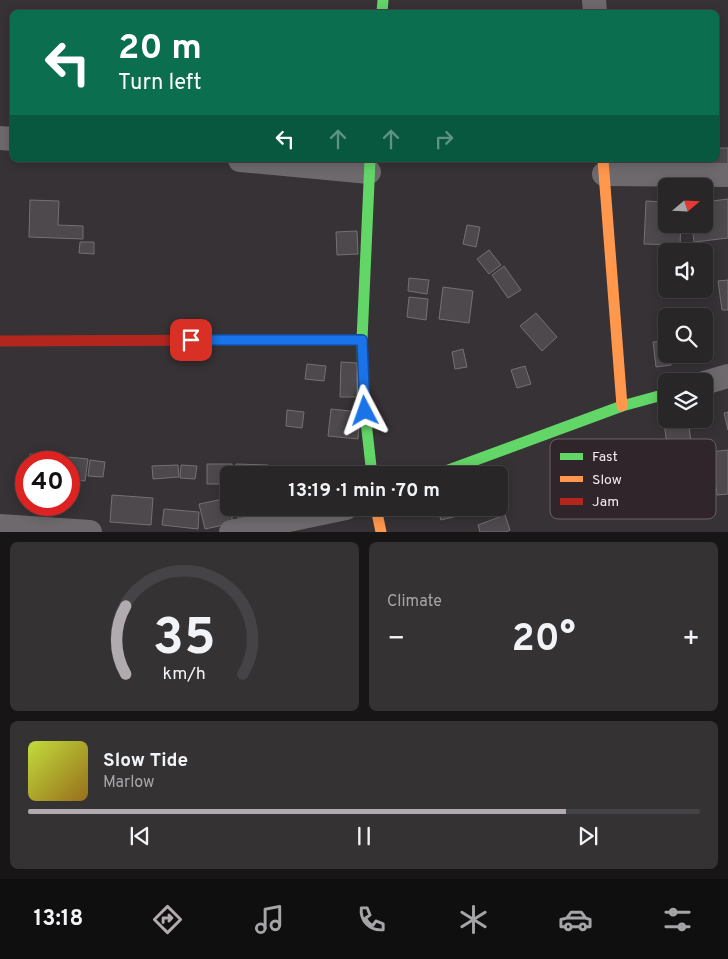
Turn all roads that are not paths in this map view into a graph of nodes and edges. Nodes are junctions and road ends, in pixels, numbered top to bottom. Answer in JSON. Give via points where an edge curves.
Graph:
{"nodes":[{"id":1,"x":283,"y":162,"type":"edge"},
{"id":2,"x":370,"y":166,"type":"edge"},
{"id":3,"x":603,"y":167,"type":"edge"},
{"id":4,"x":728,"y":175,"type":"edge"},
{"id":5,"x":362,"y":340,"type":"junction"},
{"id":6,"x":0,"y":341,"type":"edge"},
{"id":7,"x":728,"y":376,"type":"edge"},
{"id":8,"x":713,"y":380,"type":"edge"},
{"id":9,"x":658,"y":396,"type":"edge"},
{"id":10,"x":622,"y":406,"type":"junction"},
{"id":11,"x":371,"y":466,"type":"edge"},
{"id":12,"x":459,"y":466,"type":"edge"},
{"id":13,"x":308,"y":516,"type":"edge"},
{"id":14,"x":378,"y":516,"type":"edge"},
{"id":15,"x":0,"y":526,"type":"edge"},
{"id":16,"x":90,"y":532,"type":"edge"},
{"id":17,"x":231,"y":532,"type":"edge"},
{"id":18,"x":381,"y":532,"type":"edge"}],
"edges":[{"from":1,"to":2,"type":"street"},
{"from":2,"to":5,"type":"street"},
{"from":3,"to":4,"type":"street"},
{"from":3,"to":10,"type":"street"},
{"from":5,"to":6,"type":"street"},
{"from":5,"to":11,"type":"street"},
{"from":7,"to":8,"type":"street"},
{"from":9,"to":10,"type":"street"},
{"from":10,"to":12,"type":"street"},
{"from":13,"to":17,"type":"street"},
{"from":14,"to":18,"type":"street"},
{"from":15,"to":16,"type":"street"}]}
